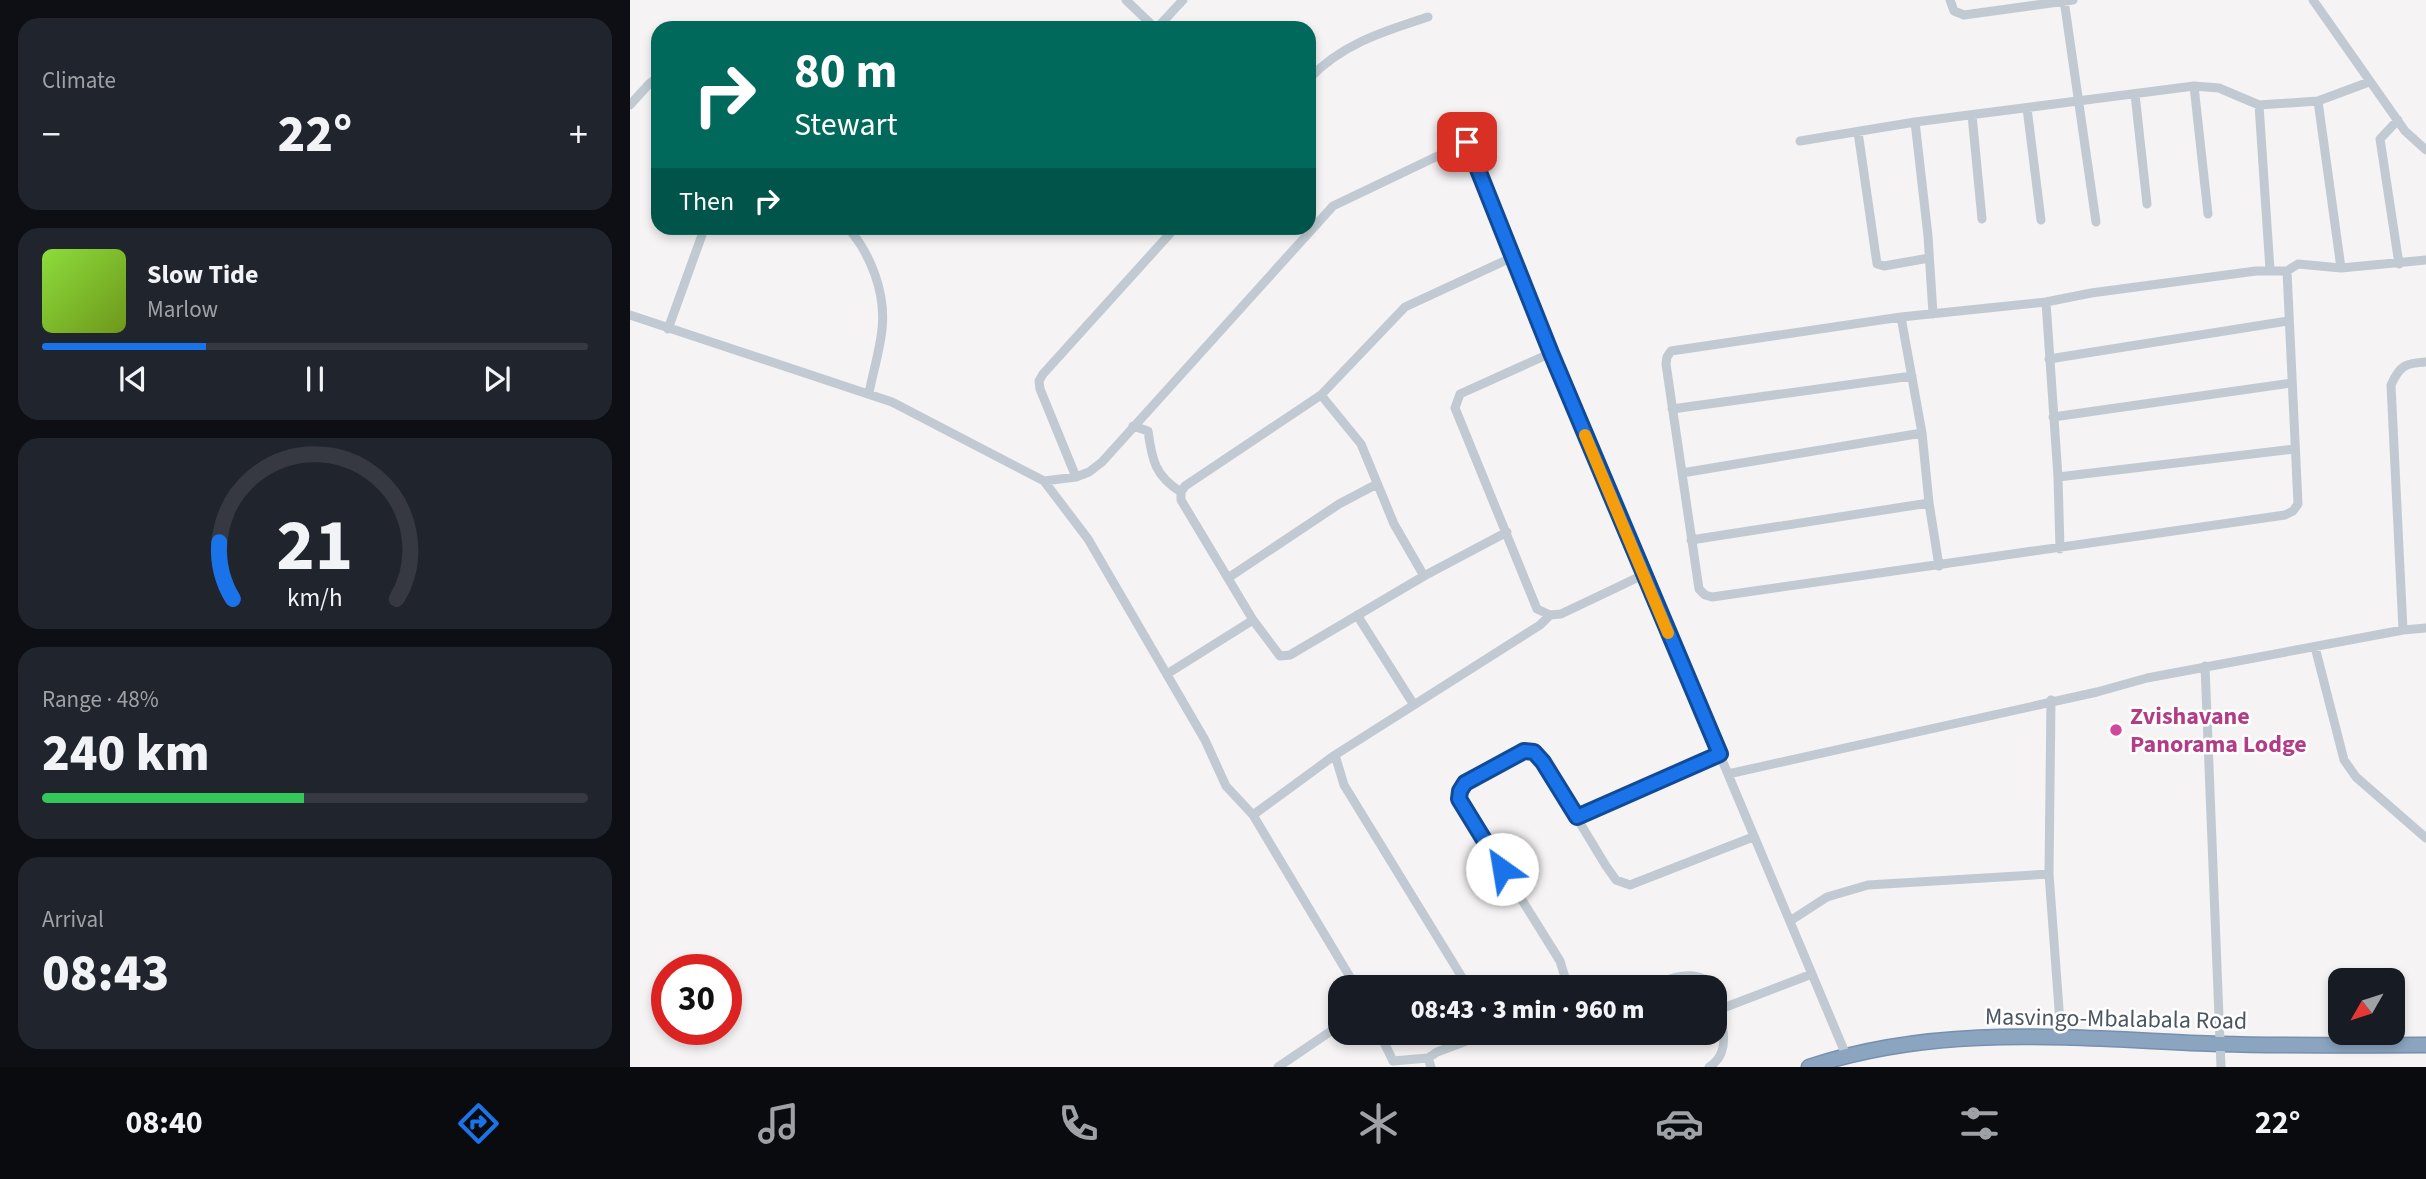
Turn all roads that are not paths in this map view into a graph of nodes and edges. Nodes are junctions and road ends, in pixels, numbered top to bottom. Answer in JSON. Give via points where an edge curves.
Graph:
{"nodes":[{"id":1,"x":1126,"y":0,"type":"edge"},
{"id":2,"x":1183,"y":0,"type":"edge"},
{"id":3,"x":1950,"y":0,"type":"edge"},
{"id":4,"x":2067,"y":0,"type":"edge"},
{"id":5,"x":2313,"y":0,"type":"edge"},
{"id":6,"x":1428,"y":17,"type":"dead end"},
{"id":7,"x":1148,"y":21,"type":"edge"},
{"id":8,"x":1163,"y":21,"type":"edge"},
{"id":9,"x":1316,"y":73,"type":"edge"},
{"id":10,"x":651,"y":82,"type":"edge"},
{"id":11,"x":2369,"y":82,"type":"junction"},
{"id":12,"x":2194,"y":86,"type":"junction"},
{"id":13,"x":2135,"y":94,"type":"junction"},
{"id":14,"x":2079,"y":101,"type":"junction"},
{"id":15,"x":2318,"y":101,"type":"junction"},
{"id":16,"x":630,"y":105,"type":"edge"},
{"id":17,"x":2259,"y":105,"type":"junction"},
{"id":18,"x":2027,"y":108,"type":"junction"},
{"id":19,"x":1972,"y":115,"type":"junction"},
{"id":20,"x":2398,"y":120,"type":"junction"},
{"id":21,"x":1915,"y":122,"type":"junction"},
{"id":22,"x":1858,"y":132,"type":"junction"},
{"id":23,"x":1800,"y":141,"type":"dead end"},
{"id":24,"x":2426,"y":150,"type":"edge"},
{"id":25,"x":2147,"y":204,"type":"dead end"},
{"id":26,"x":2208,"y":214,"type":"dead end"},
{"id":27,"x":1982,"y":219,"type":"dead end"},
{"id":28,"x":2041,"y":220,"type":"dead end"},
{"id":29,"x":2096,"y":222,"type":"dead end"},
{"id":30,"x":1316,"y":226,"type":"edge"},
{"id":31,"x":702,"y":235,"type":"dead end"},
{"id":32,"x":853,"y":235,"type":"edge"},
{"id":33,"x":1169,"y":235,"type":"edge"},
{"id":34,"x":1308,"y":235,"type":"edge"},
{"id":35,"x":1513,"y":257,"type":"junction"},
{"id":36,"x":1929,"y":258,"type":"junction"},
{"id":37,"x":2426,"y":260,"type":"edge"},
{"id":38,"x":2399,"y":264,"type":"junction"},
{"id":39,"x":2341,"y":268,"type":"junction"},
{"id":40,"x":2270,"y":270,"type":"junction"},
{"id":41,"x":2287,"y":271,"type":"junction"},
{"id":42,"x":2046,"y":302,"type":"junction"},
{"id":43,"x":1933,"y":314,"type":"junction"},
{"id":44,"x":630,"y":315,"type":"edge"},
{"id":45,"x":1901,"y":317,"type":"junction"},
{"id":46,"x":2288,"y":321,"type":"junction"},
{"id":47,"x":668,"y":329,"type":"junction"},
{"id":48,"x":1551,"y":353,"type":"junction"},
{"id":49,"x":2049,"y":359,"type":"junction"},
{"id":50,"x":2426,"y":362,"type":"edge"},
{"id":51,"x":1912,"y":376,"type":"junction"},
{"id":52,"x":2291,"y":383,"type":"junction"},
{"id":53,"x":869,"y":393,"type":"junction"},
{"id":54,"x":1321,"y":395,"type":"junction"},
{"id":55,"x":1672,"y":410,"type":"junction"},
{"id":56,"x":2053,"y":417,"type":"junction"},
{"id":57,"x":1133,"y":426,"type":"junction"},
{"id":58,"x":1922,"y":433,"type":"junction"},
{"id":59,"x":2295,"y":449,"type":"junction"},
{"id":60,"x":1682,"y":473,"type":"junction"},
{"id":61,"x":1076,"y":477,"type":"junction"},
{"id":62,"x":2058,"y":477,"type":"junction"},
{"id":63,"x":1044,"y":481,"type":"junction"},
{"id":64,"x":1377,"y":484,"type":"junction"},
{"id":65,"x":1181,"y":492,"type":"junction"},
{"id":66,"x":1929,"y":503,"type":"junction"},
{"id":67,"x":1507,"y":532,"type":"junction"},
{"id":68,"x":1691,"y":540,"type":"junction"},
{"id":69,"x":2060,"y":549,"type":"junction"},
{"id":70,"x":1939,"y":566,"type":"junction"},
{"id":71,"x":1643,"y":575,"type":"junction"},
{"id":72,"x":1424,"y":576,"type":"junction"},
{"id":73,"x":1228,"y":578,"type":"junction"},
{"id":74,"x":1357,"y":615,"type":"junction"},
{"id":75,"x":1550,"y":615,"type":"junction"},
{"id":76,"x":1253,"y":620,"type":"junction"},
{"id":77,"x":2426,"y":628,"type":"edge"},
{"id":78,"x":2403,"y":630,"type":"junction"},
{"id":79,"x":2315,"y":647,"type":"junction"},
{"id":80,"x":2205,"y":666,"type":"junction"},
{"id":81,"x":1167,"y":674,"type":"junction"},
{"id":82,"x":2051,"y":700,"type":"junction"},
{"id":83,"x":1414,"y":705,"type":"junction"},
{"id":84,"x":1720,"y":754,"type":"junction"},
{"id":85,"x":1335,"y":755,"type":"junction"},
{"id":86,"x":1728,"y":774,"type":"junction"},
{"id":87,"x":1253,"y":815,"type":"junction"},
{"id":88,"x":1577,"y":817,"type":"junction"},
{"id":89,"x":1753,"y":837,"type":"junction"},
{"id":90,"x":2426,"y":838,"type":"edge"},
{"id":91,"x":2049,"y":874,"type":"junction"},
{"id":92,"x":1790,"y":921,"type":"junction"},
{"id":93,"x":1812,"y":974,"type":"junction"},
{"id":94,"x":1349,"y":975,"type":"edge"},
{"id":95,"x":1461,"y":975,"type":"edge"},
{"id":96,"x":1564,"y":975,"type":"edge"},
{"id":97,"x":1727,"y":1003,"type":"edge"},
{"id":98,"x":1328,"y":1033,"type":"edge"},
{"id":99,"x":2061,"y":1036,"type":"junction"},
{"id":100,"x":2221,"y":1044,"type":"junction"},
{"id":101,"x":1385,"y":1045,"type":"edge"},
{"id":102,"x":1462,"y":1045,"type":"edge"},
{"id":103,"x":1725,"y":1045,"type":"edge"},
{"id":104,"x":2426,"y":1045,"type":"edge"},
{"id":105,"x":1846,"y":1055,"type":"junction"},
{"id":106,"x":1429,"y":1062,"type":"edge"},
{"id":107,"x":1278,"y":1067,"type":"edge"},
{"id":108,"x":1709,"y":1067,"type":"edge"},
{"id":109,"x":1808,"y":1067,"type":"edge"},
{"id":110,"x":2221,"y":1067,"type":"edge"}],
"edges":[{"from":1,"to":7,"type":"street"},
{"from":2,"to":8,"type":"street"},
{"from":3,"to":4,"type":"street","via":[[1954,11],[1964,15]]},
{"from":4,"to":14,"type":"street"},
{"from":5,"to":11,"type":"street"},
{"from":6,"to":9,"type":"street","via":[[1362,40]]},
{"from":10,"to":16,"type":"street"},
{"from":11,"to":15,"type":"street"},
{"from":11,"to":20,"type":"street"},
{"from":12,"to":13,"type":"street"},
{"from":12,"to":17,"type":"street","via":[[2218,88]]},
{"from":12,"to":26,"type":"street"},
{"from":13,"to":14,"type":"street"},
{"from":13,"to":25,"type":"street"},
{"from":14,"to":18,"type":"street"},
{"from":14,"to":29,"type":"street"},
{"from":15,"to":17,"type":"street"},
{"from":15,"to":39,"type":"street"},
{"from":17,"to":40,"type":"street"},
{"from":18,"to":19,"type":"street"},
{"from":18,"to":28,"type":"street"},
{"from":19,"to":21,"type":"street"},
{"from":19,"to":27,"type":"street"},
{"from":20,"to":24,"type":"street"},
{"from":20,"to":38,"type":"street","via":[[2380,139]]},
{"from":21,"to":22,"type":"street"},
{"from":21,"to":36,"type":"street"},
{"from":22,"to":23,"type":"street"},
{"from":22,"to":36,"type":"street","via":[[1877,264]]},
{"from":30,"to":35,"type":"street","via":[[1334,206],[1467,142]]},
{"from":31,"to":47,"type":"street"},
{"from":32,"to":53,"type":"street","via":[[875,270],[883,308]]},
{"from":33,"to":61,"type":"street","via":[[1039,381]]},
{"from":34,"to":57,"type":"street"},
{"from":35,"to":48,"type":"street"},
{"from":35,"to":54,"type":"street","via":[[1405,307]]},
{"from":36,"to":43,"type":"street"},
{"from":37,"to":38,"type":"street"},
{"from":38,"to":39,"type":"street"},
{"from":39,"to":41,"type":"street","via":[[2298,264]]},
{"from":40,"to":41,"type":"street"},
{"from":40,"to":42,"type":"street"},
{"from":41,"to":46,"type":"street"},
{"from":42,"to":43,"type":"street"},
{"from":42,"to":49,"type":"street"},
{"from":43,"to":45,"type":"street"},
{"from":44,"to":47,"type":"street"},
{"from":45,"to":51,"type":"street"},
{"from":45,"to":55,"type":"street","via":[[1671,351],[1666,364]]},
{"from":46,"to":49,"type":"street"},
{"from":46,"to":52,"type":"street"},
{"from":47,"to":53,"type":"street"},
{"from":48,"to":67,"type":"street","via":[[1460,394],[1456,401]]},
{"from":48,"to":71,"type":"street"},
{"from":49,"to":56,"type":"street"},
{"from":50,"to":78,"type":"street","via":[[2408,363],[2391,385]]},
{"from":51,"to":55,"type":"street"},
{"from":51,"to":58,"type":"street"},
{"from":52,"to":56,"type":"street"},
{"from":52,"to":59,"type":"street"},
{"from":53,"to":63,"type":"street"},
{"from":54,"to":64,"type":"street","via":[[1360,444]]},
{"from":54,"to":65,"type":"street"},
{"from":55,"to":60,"type":"street"},
{"from":56,"to":62,"type":"street"},
{"from":57,"to":61,"type":"street","via":[[1102,462]]},
{"from":57,"to":65,"type":"street","via":[[1148,431],[1153,462],[1167,483]]},
{"from":58,"to":60,"type":"street"},
{"from":58,"to":66,"type":"street"},
{"from":59,"to":62,"type":"street"},
{"from":59,"to":69,"type":"street","via":[[2298,505],[2285,515]]},
{"from":60,"to":68,"type":"street"},
{"from":61,"to":63,"type":"street"},
{"from":62,"to":69,"type":"street"},
{"from":63,"to":81,"type":"street","via":[[1088,539]]},
{"from":64,"to":72,"type":"street"},
{"from":64,"to":73,"type":"street"},
{"from":65,"to":73,"type":"street","via":[[1181,500]]},
{"from":66,"to":68,"type":"street"},
{"from":66,"to":70,"type":"street"},
{"from":67,"to":72,"type":"street"},
{"from":67,"to":75,"type":"street","via":[[1538,609]]},
{"from":68,"to":70,"type":"street","via":[[1699,589],[1712,597]]},
{"from":69,"to":70,"type":"street"},
{"from":71,"to":75,"type":"street"},
{"from":71,"to":84,"type":"street"},
{"from":72,"to":74,"type":"street"},
{"from":73,"to":76,"type":"street"},
{"from":74,"to":76,"type":"street","via":[[1290,655],[1280,656]]},
{"from":74,"to":83,"type":"street"},
{"from":75,"to":83,"type":"street"},
{"from":76,"to":81,"type":"street"},
{"from":77,"to":78,"type":"street"},
{"from":78,"to":79,"type":"street"},
{"from":79,"to":80,"type":"street"},
{"from":79,"to":90,"type":"street","via":[[2344,760],[2356,777]]},
{"from":80,"to":82,"type":"street"},
{"from":80,"to":100,"type":"street"},
{"from":81,"to":87,"type":"street","via":[[1226,786]]},
{"from":82,"to":86,"type":"street"},
{"from":82,"to":91,"type":"street"},
{"from":83,"to":85,"type":"street"},
{"from":84,"to":86,"type":"street"},
{"from":84,"to":88,"type":"street"},
{"from":85,"to":87,"type":"street"},
{"from":85,"to":95,"type":"street","via":[[1344,785]]},
{"from":86,"to":89,"type":"street"},
{"from":87,"to":94,"type":"street"},
{"from":88,"to":89,"type":"street","via":[[1616,880],[1630,885]]},
{"from":88,"to":96,"type":"street","via":[[1534,752],[1524,751],[1465,783],[1460,791],[1459,799]]},
{"from":89,"to":92,"type":"street"},
{"from":91,"to":92,"type":"street","via":[[1868,885],[1826,897]]},
{"from":91,"to":99,"type":"street"},
{"from":92,"to":93,"type":"street"},
{"from":93,"to":97,"type":"street"},
{"from":93,"to":105,"type":"street"},
{"from":98,"to":107,"type":"street"},
{"from":99,"to":100,"type":"highway","name":"Masvingo-Mbalabala Road"},
{"from":99,"to":105,"type":"highway","name":"Masvingo-Mbalabala Road","via":[[1913,1041]]},
{"from":100,"to":104,"type":"highway","name":"Masvingo-Mbalabala Road"},
{"from":100,"to":110,"type":"street"},
{"from":101,"to":106,"type":"street","via":[[1393,1061]]},
{"from":102,"to":106,"type":"street"},
{"from":103,"to":108,"type":"street","via":[[1718,1062]]},
{"from":105,"to":109,"type":"highway","name":"Masvingo-Mbalabala Road"}]}
